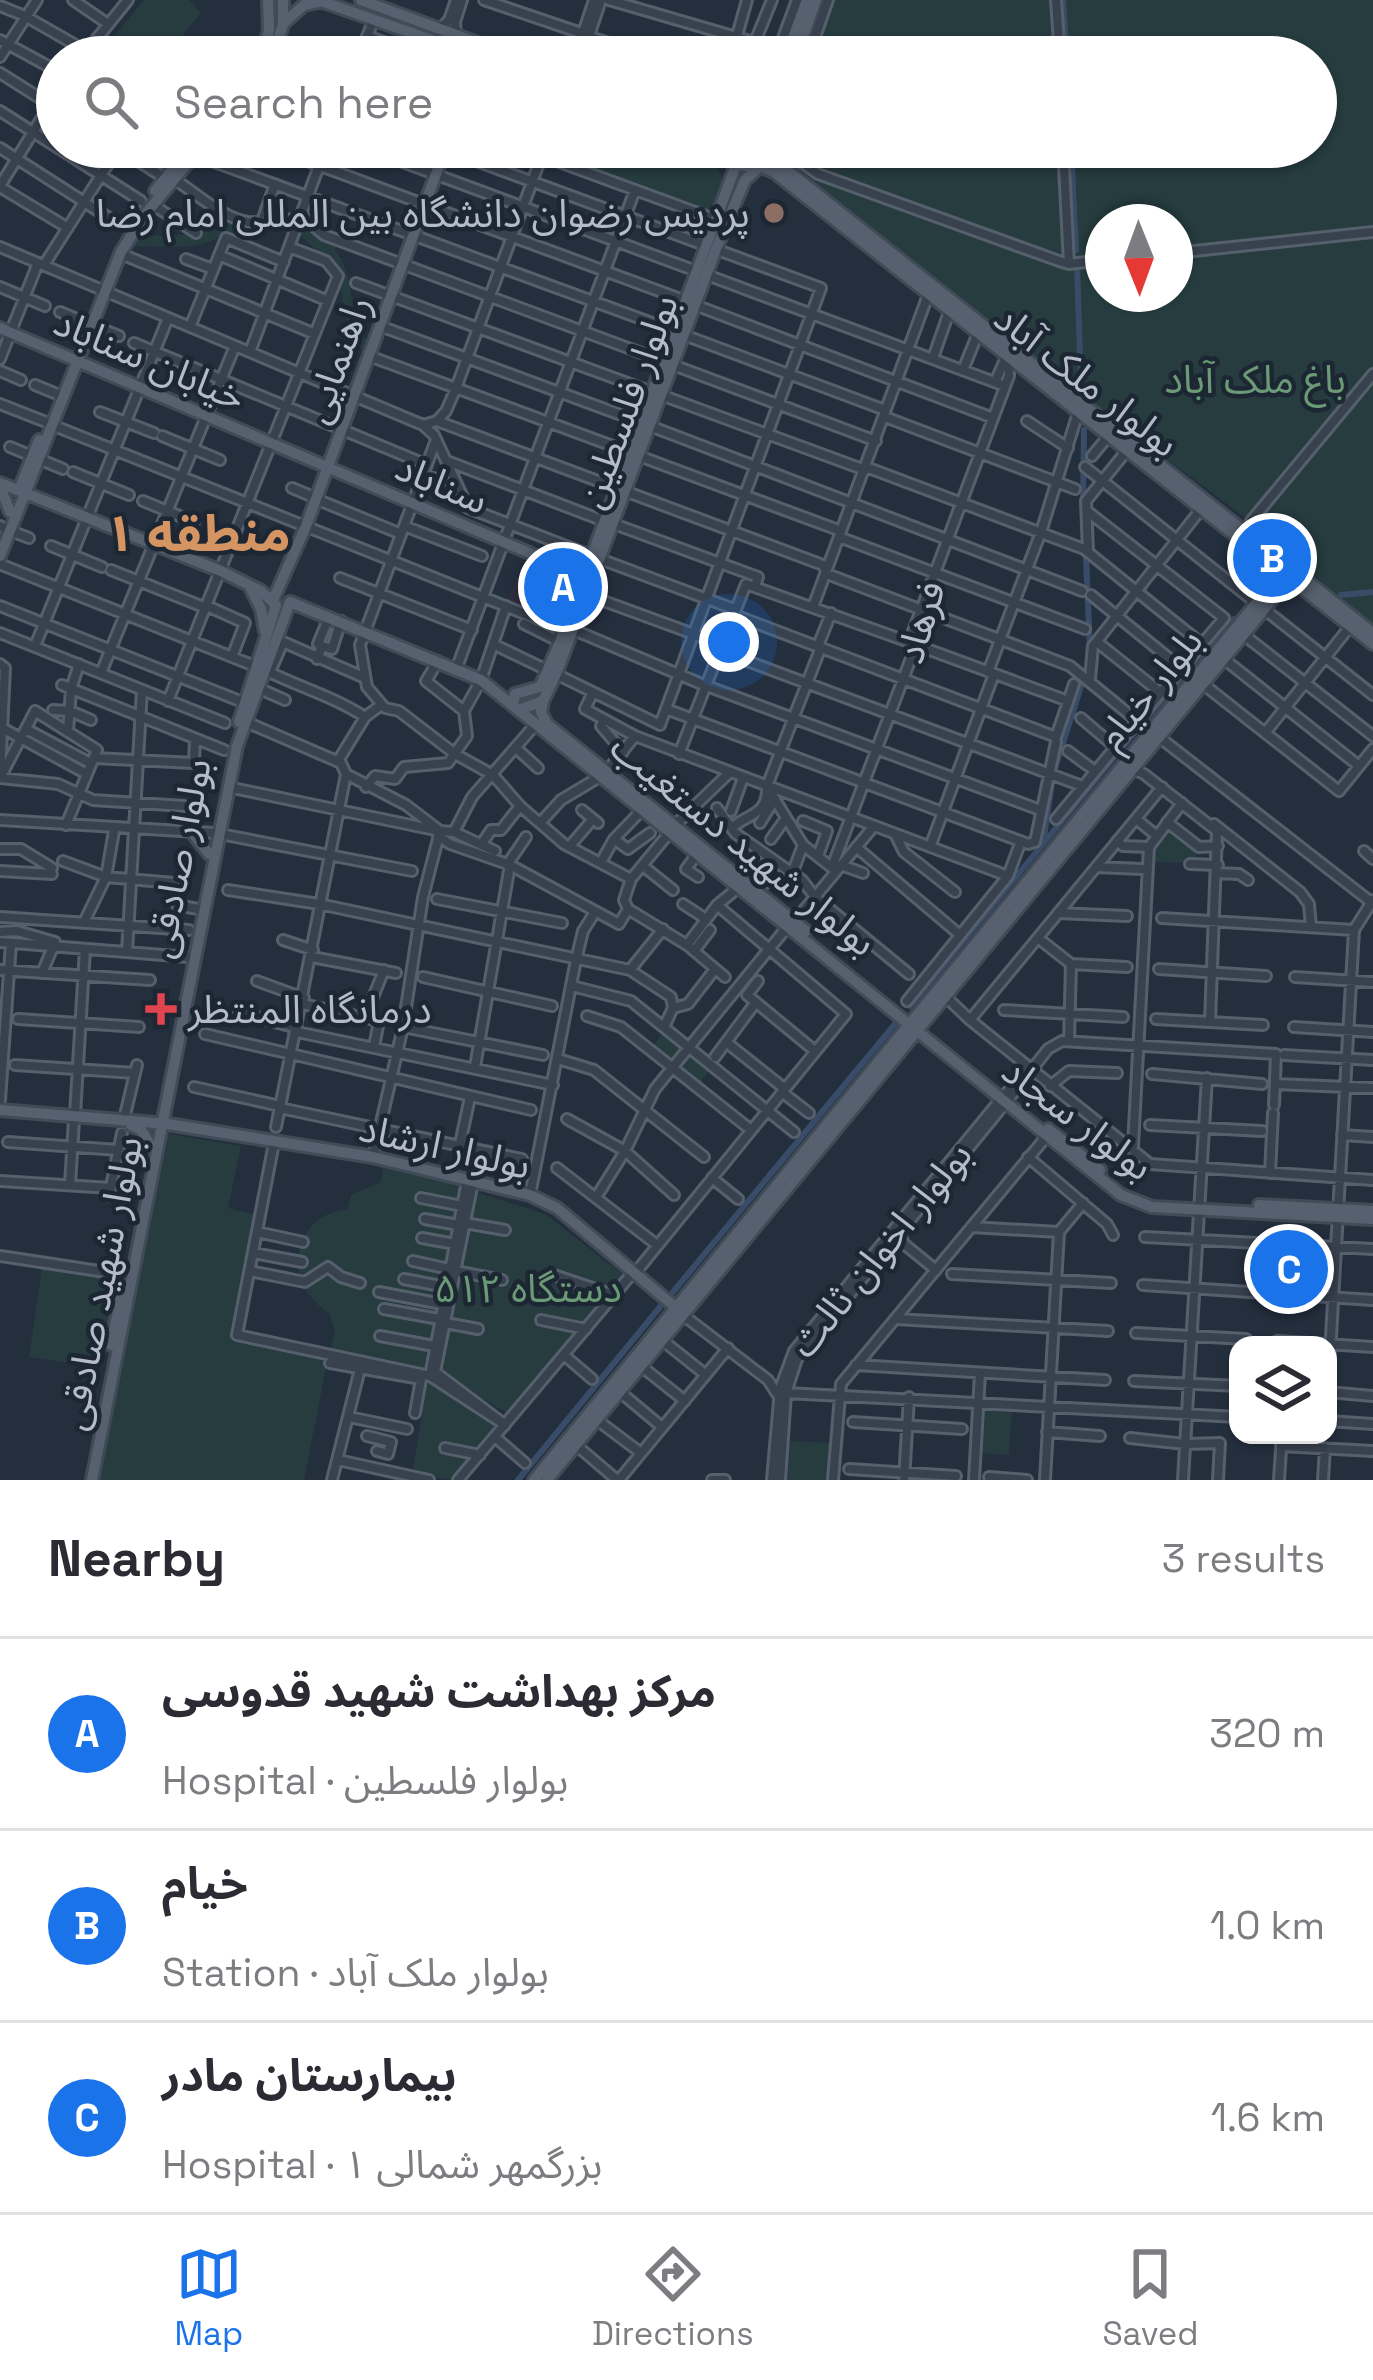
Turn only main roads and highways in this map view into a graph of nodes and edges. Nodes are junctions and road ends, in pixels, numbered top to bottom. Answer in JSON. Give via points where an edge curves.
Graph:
{"nodes":[{"id":1,"x":266,"y":0,"type":"edge"},
{"id":2,"x":283,"y":0,"type":"edge"},
{"id":3,"x":806,"y":0,"type":"edge"},
{"id":4,"x":816,"y":0,"type":"edge"},
{"id":5,"x":320,"y":1,"type":"edge"},
{"id":6,"x":356,"y":4,"type":"edge"},
{"id":7,"x":273,"y":36,"type":"edge"},
{"id":8,"x":275,"y":36,"type":"edge"},
{"id":9,"x":277,"y":36,"type":"edge"},
{"id":10,"x":421,"y":36,"type":"edge"},
{"id":11,"x":471,"y":36,"type":"edge"},
{"id":12,"x":793,"y":36,"type":"edge"},
{"id":13,"x":803,"y":36,"type":"edge"},
{"id":14,"x":175,"y":168,"type":"edge"},
{"id":15,"x":176,"y":168,"type":"edge"},
{"id":16,"x":438,"y":168,"type":"edge"},
{"id":17,"x":735,"y":168,"type":"edge"},
{"id":18,"x":761,"y":168,"type":"edge"},
{"id":19,"x":779,"y":168,"type":"edge"},
{"id":20,"x":732,"y":197,"type":"junction"},
{"id":21,"x":711,"y":248,"type":"junction"},
{"id":22,"x":103,"y":290,"type":"junction"},
{"id":23,"x":5,"y":330,"type":"edge"},
{"id":24,"x":75,"y":360,"type":"junction"},
{"id":25,"x":49,"y":423,"type":"junction"},
{"id":26,"x":328,"y":466,"type":"junction"},
{"id":27,"x":343,"y":472,"type":"junction"},
{"id":28,"x":323,"y":481,"type":"junction"},
{"id":29,"x":0,"y":484,"type":"edge"},
{"id":30,"x":19,"y":500,"type":"junction"},
{"id":31,"x":4,"y":531,"type":"edge"},
{"id":32,"x":1,"y":560,"type":"edge"},
{"id":33,"x":290,"y":568,"type":"junction"},
{"id":34,"x":1287,"y":572,"type":"junction"},
{"id":35,"x":589,"y":578,"type":"junction"},
{"id":36,"x":248,"y":584,"type":"junction"},
{"id":37,"x":1309,"y":593,"type":"junction"},
{"id":38,"x":283,"y":601,"type":"junction"},
{"id":39,"x":1262,"y":607,"type":"junction"},
{"id":40,"x":314,"y":610,"type":"junction"},
{"id":41,"x":280,"y":622,"type":"junction"},
{"id":42,"x":1373,"y":633,"type":"edge"},
{"id":43,"x":266,"y":640,"type":"junction"},
{"id":44,"x":1373,"y":644,"type":"edge"},
{"id":45,"x":264,"y":670,"type":"junction"},
{"id":46,"x":552,"y":672,"type":"junction"},
{"id":47,"x":1204,"y":678,"type":"junction"},
{"id":48,"x":515,"y":707,"type":"junction"},
{"id":49,"x":541,"y":717,"type":"junction"},
{"id":50,"x":1154,"y":733,"type":"junction"},
{"id":51,"x":604,"y":774,"type":"junction"},
{"id":52,"x":672,"y":829,"type":"junction"},
{"id":53,"x":216,"y":834,"type":"junction"},
{"id":54,"x":209,"y":854,"type":"junction"},
{"id":55,"x":749,"y":888,"type":"junction"},
{"id":56,"x":791,"y":924,"type":"junction"},
{"id":57,"x":997,"y":927,"type":"junction"},
{"id":58,"x":916,"y":1025,"type":"junction"},
{"id":59,"x":932,"y":1044,"type":"junction"},
{"id":60,"x":905,"y":1046,"type":"junction"},
{"id":61,"x":1006,"y":1098,"type":"junction"},
{"id":62,"x":163,"y":1100,"type":"junction"},
{"id":63,"x":0,"y":1113,"type":"edge"},
{"id":64,"x":128,"y":1124,"type":"junction"},
{"id":65,"x":158,"y":1126,"type":"junction"},
{"id":66,"x":184,"y":1127,"type":"junction"},
{"id":67,"x":151,"y":1147,"type":"junction"},
{"id":68,"x":424,"y":1173,"type":"junction"},
{"id":69,"x":1199,"y":1206,"type":"junction"},
{"id":70,"x":1373,"y":1215,"type":"edge"},
{"id":71,"x":633,"y":1274,"type":"junction"},
{"id":72,"x":678,"y":1311,"type":"junction"},
{"id":73,"x":121,"y":1316,"type":"junction"},
{"id":74,"x":551,"y":1475,"type":"edge"},
{"id":75,"x":89,"y":1480,"type":"edge"},
{"id":76,"x":534,"y":1480,"type":"edge"}],
"edges":[{"from":1,"to":7,"type":"main road"},
{"from":2,"to":8,"type":"main road"},
{"from":3,"to":12,"type":"main road"},
{"from":4,"to":13,"type":"main road"},
{"from":5,"to":6,"type":"main road"},
{"from":5,"to":9,"type":"main road","via":[[304,5]]},
{"from":6,"to":10,"type":"main road"},
{"from":6,"to":11,"type":"main road"},
{"from":14,"to":22,"type":"main road","via":[[147,202]]},
{"from":15,"to":22,"type":"main road","via":[[127,230]]},
{"from":16,"to":26,"type":"main road","name":"راهنمایی"},
{"from":17,"to":20,"type":"main road","name":"بولوار فلسطین"},
{"from":18,"to":20,"type":"main road","name":"بولوار فلسطین"},
{"from":19,"to":34,"type":"main road","name":"بولوار ملک آباد"},
{"from":20,"to":21,"type":"main road","name":"بولوار فلسطین"},
{"from":20,"to":21,"type":"main road","name":"بولوار فلسطین","via":[[716,220]]},
{"from":21,"to":35,"type":"main road","name":"بولوار فلسطین"},
{"from":22,"to":24,"type":"main road"},
{"from":23,"to":24,"type":"main road","name":"خیابان سناباد"},
{"from":24,"to":25,"type":"main road"},
{"from":24,"to":25,"type":"main road"},
{"from":24,"to":26,"type":"main road","name":"خیابان سناباد"},
{"from":25,"to":30,"type":"main road"},
{"from":26,"to":27,"type":"main road","name":"خیابان سناباد"},
{"from":26,"to":28,"type":"main road","name":"راهنمایی"},
{"from":27,"to":28,"type":"main road"},
{"from":27,"to":35,"type":"main road","name":"سناباد"},
{"from":28,"to":33,"type":"main road","name":"راهنمایی"},
{"from":29,"to":30,"type":"main road"},
{"from":29,"to":30,"type":"main road"},
{"from":30,"to":31,"type":"main road"},
{"from":30,"to":36,"type":"main road","name":"بولوار شهید دستغیب","via":[[40,499]]},
{"from":31,"to":32,"type":"main road"},
{"from":33,"to":38,"type":"main road","name":"راهنمایی"},
{"from":33,"to":38,"type":"main road"},
{"from":34,"to":37,"type":"main road","name":"بولوار ملک آباد"},
{"from":34,"to":39,"type":"main road","name":"بلوار خیام"},
{"from":34,"to":42,"type":"main road","name":"بولوار ملک آباد"},
{"from":35,"to":46,"type":"main road","name":"بولوار فلسطین"},
{"from":36,"to":38,"type":"main road","name":"بولوار شهید دستغیب"},
{"from":36,"to":43,"type":"main road"},
{"from":37,"to":39,"type":"main road","via":[[1286,593]]},
{"from":37,"to":44,"type":"main road","name":"بولوار ملک آباد"},
{"from":38,"to":40,"type":"main road","name":"بولوار شهید دستغیب"},
{"from":38,"to":41,"type":"main road","name":"بولوار صادقی"},
{"from":38,"to":43,"type":"main road","name":"بولوار صادقی"},
{"from":39,"to":47,"type":"main road","name":"بلوار خیام"},
{"from":39,"to":47,"type":"main road","name":"بلوار خیام"},
{"from":40,"to":41,"type":"main road"},
{"from":40,"to":48,"type":"main road","name":"بولوار شهید دستغیب","via":[[457,667]]},
{"from":41,"to":45,"type":"main road","name":"بولوار صادقی"},
{"from":43,"to":45,"type":"main road","name":"بولوار صادقی"},
{"from":45,"to":53,"type":"main road","name":"بولوار صادقی"},
{"from":45,"to":53,"type":"main road","name":"بولوار صادقی","via":[[229,752]]},
{"from":46,"to":48,"type":"main road","name":"بولوار فلسطین","via":[[540,688],[515,694]]},
{"from":46,"to":49,"type":"main road","name":"بولوار فلسطین"},
{"from":47,"to":50,"type":"main road","name":"بلوار خیام"},
{"from":48,"to":49,"type":"main road"},
{"from":48,"to":49,"type":"main road","name":"بولوار شهید دستغیب"},
{"from":49,"to":51,"type":"main road","name":"بولوار شهید دستغیب"},
{"from":49,"to":51,"type":"main road","name":"بولوار شهید دستغیب"},
{"from":50,"to":57,"type":"main road","name":"بلوار خیام"},
{"from":50,"to":57,"type":"main road","name":"بلوار خیام","via":[[1136,765]]},
{"from":51,"to":52,"type":"main road","name":"بولوار شهید دستغیب"},
{"from":51,"to":52,"type":"main road","name":"بولوار شهید دستغیب"},
{"from":52,"to":55,"type":"main road","name":"بولوار شهید دستغیب"},
{"from":52,"to":55,"type":"main road","name":"بولوار شهید دستغیب"},
{"from":53,"to":54,"type":"main road","name":"بولوار صادقی"},
{"from":53,"to":54,"type":"main road","via":[[195,834]]},
{"from":53,"to":62,"type":"main road","name":"بولوار صادقی"},
{"from":54,"to":62,"type":"main road","name":"بولوار صادقی"},
{"from":55,"to":56,"type":"main road","name":"بولوار شهید دستغیب"},
{"from":55,"to":56,"type":"main road","name":"بولوار شهید دستغیب"},
{"from":56,"to":58,"type":"main road","name":"بولوار شهید دستغیب"},
{"from":57,"to":58,"type":"main road","name":"بلوار خیام"},
{"from":57,"to":58,"type":"main road","name":"بلوار خیام"},
{"from":58,"to":59,"type":"main road","name":"بولوار سجاد"},
{"from":58,"to":60,"type":"main road","name":"بلوار خیام"},
{"from":58,"to":61,"type":"main road","name":"بولوار سجاد"},
{"from":58,"to":72,"type":"main road","name":"بلوار خیام"},
{"from":59,"to":60,"type":"main road"},
{"from":59,"to":61,"type":"main road","name":"بولوار سجاد"},
{"from":60,"to":72,"type":"main road","name":"بلوار خیام"},
{"from":61,"to":69,"type":"main road","name":"بولوار سجاد","via":[[1125,1190]]},
{"from":61,"to":69,"type":"main road","name":"بولوار سجاد","via":[[1132,1201]]},
{"from":62,"to":64,"type":"main road"},
{"from":62,"to":65,"type":"main road","name":"بولوار شهید صادقی"},
{"from":62,"to":66,"type":"main road"},
{"from":63,"to":64,"type":"main road"},
{"from":64,"to":65,"type":"main road"},
{"from":64,"to":67,"type":"main road"},
{"from":65,"to":66,"type":"main road","name":"بولوار ارشاد"},
{"from":65,"to":67,"type":"main road","name":"بولوار شهید صادقی"},
{"from":65,"to":68,"type":"main road","name":"بولوار ارشاد"},
{"from":65,"to":73,"type":"main road","name":"بولوار شهید صادقی"},
{"from":66,"to":68,"type":"main road","name":"بولوار ارشاد","via":[[373,1157]]},
{"from":67,"to":73,"type":"main road","name":"بولوار شهید صادقی"},
{"from":68,"to":71,"type":"main road","name":"بولوار ارشاد","via":[[538,1205]]},
{"from":68,"to":71,"type":"main road","name":"بولوار ارشاد","via":[[557,1208]]},
{"from":69,"to":70,"type":"main road","name":"بولوار سجاد"},
{"from":71,"to":72,"type":"main road","name":"بولوار ارشاد"},
{"from":72,"to":74,"type":"main road","name":"بلوار خیام"},
{"from":72,"to":76,"type":"main road","name":"بلوار خیام"},
{"from":73,"to":75,"type":"main road","name":"بولوار شهید صادقی"}]}
